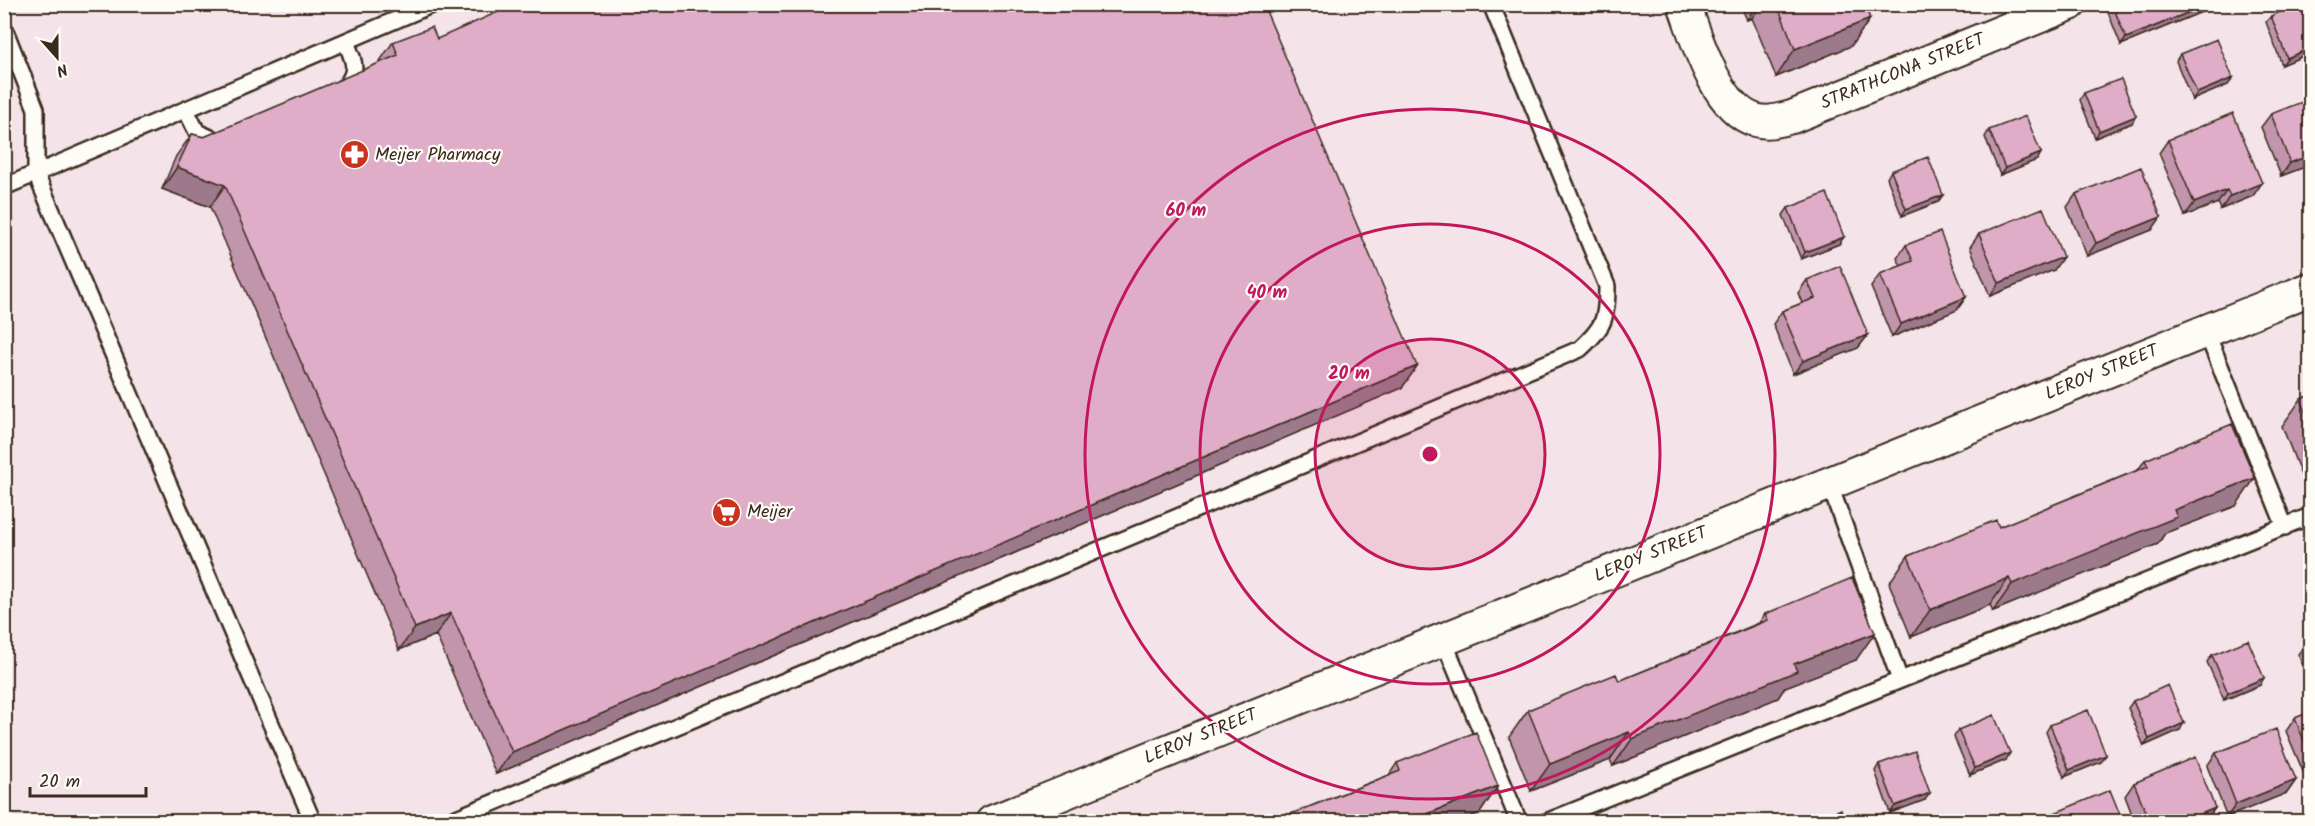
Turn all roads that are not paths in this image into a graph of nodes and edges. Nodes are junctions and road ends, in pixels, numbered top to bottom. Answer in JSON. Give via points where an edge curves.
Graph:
{"nodes":[{"id":1,"x":433,"y":4,"type":"edge"},
{"id":2,"x":1491,"y":4,"type":"edge"},
{"id":3,"x":1684,"y":4,"type":"edge"},
{"id":4,"x":2070,"y":4,"type":"edge"},
{"id":5,"x":4,"y":28,"type":"edge"},
{"id":6,"x":346,"y":42,"type":"junction"},
{"id":7,"x":338,"y":97,"type":"edge"},
{"id":8,"x":186,"y":110,"type":"junction"},
{"id":9,"x":228,"y":143,"type":"edge"},
{"id":10,"x":36,"y":174,"type":"junction"},
{"id":11,"x":4,"y":187,"type":"edge"},
{"id":12,"x":2310,"y":289,"type":"edge"},
{"id":13,"x":2206,"y":331,"type":"junction"},
{"id":14,"x":1829,"y":483,"type":"junction"},
{"id":15,"x":2310,"y":516,"type":"edge"},
{"id":16,"x":2284,"y":526,"type":"junction"},
{"id":17,"x":1443,"y":639,"type":"junction"},
{"id":18,"x":1900,"y":680,"type":"junction"},
{"id":19,"x":1004,"y":819,"type":"edge"},
{"id":20,"x":313,"y":822,"type":"edge"},
{"id":21,"x":447,"y":822,"type":"edge"},
{"id":22,"x":1519,"y":822,"type":"edge"},
{"id":23,"x":1546,"y":822,"type":"edge"}],
"edges":[{"from":1,"to":6,"type":"lane"},
{"from":2,"to":21,"type":"lane","via":[[1606,286],[1607,311],[1597,334],[1580,349]]},
{"from":3,"to":4,"type":"street","name":"STRATHCONA STREET","via":[[1704,60],[1719,87],[1736,108],[1754,120],[1772,122]]},
{"from":5,"to":10,"type":"lane","via":[[36,109]]},
{"from":6,"to":7,"type":"lane","via":[[356,66],[351,81]]},
{"from":6,"to":8,"type":"lane"},
{"from":8,"to":9,"type":"lane","via":[[197,132]]},
{"from":8,"to":10,"type":"lane"},
{"from":10,"to":11,"type":"lane"},
{"from":10,"to":20,"type":"lane"},
{"from":12,"to":13,"type":"street","name":"LEROY STREET"},
{"from":13,"to":14,"type":"street","name":"LEROY STREET"},
{"from":13,"to":16,"type":"lane"},
{"from":14,"to":17,"type":"street","name":"LEROY STREET"},
{"from":14,"to":18,"type":"lane"},
{"from":15,"to":16,"type":"lane"},
{"from":16,"to":18,"type":"lane"},
{"from":17,"to":19,"type":"street","name":"LEROY STREET"},
{"from":17,"to":22,"type":"lane"},
{"from":18,"to":23,"type":"lane"}]}
